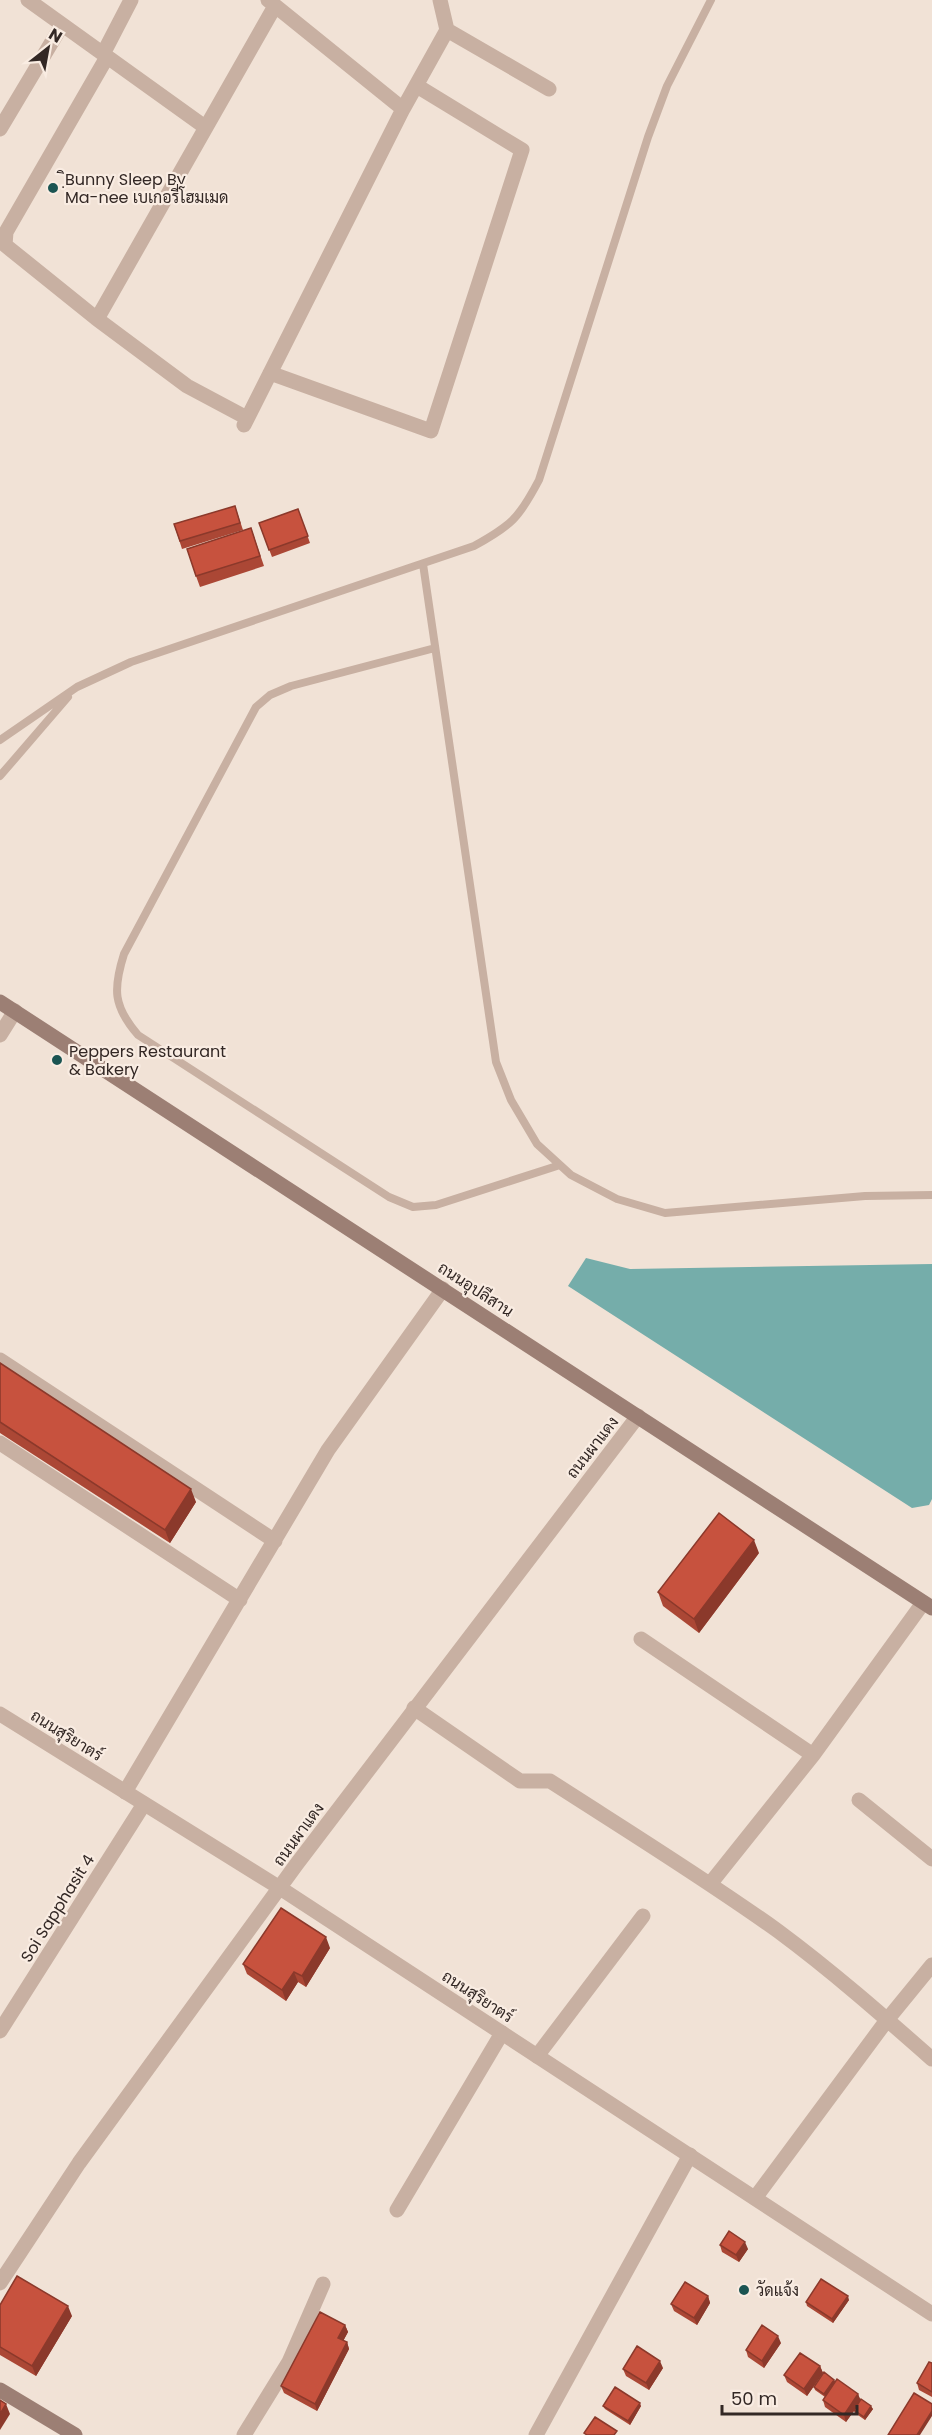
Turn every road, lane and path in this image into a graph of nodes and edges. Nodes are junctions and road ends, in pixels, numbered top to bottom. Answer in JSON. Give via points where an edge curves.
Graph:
{"nodes":[{"id":1,"x":28,"y":0,"type":"edge"},
{"id":2,"x":131,"y":0,"type":"edge"},
{"id":3,"x":440,"y":0,"type":"edge"},
{"id":4,"x":711,"y":0,"type":"edge"},
{"id":5,"x":272,"y":3,"type":"edge"},
{"id":6,"x":62,"y":25,"type":"junction"},
{"id":7,"x":447,"y":30,"type":"junction"},
{"id":8,"x":105,"y":56,"type":"junction"},
{"id":9,"x":417,"y":86,"type":"junction"},
{"id":10,"x":549,"y":89,"type":"dead end"},
{"id":11,"x":403,"y":109,"type":"junction"},
{"id":12,"x":206,"y":126,"type":"junction"},
{"id":13,"x":0,"y":129,"type":"edge"},
{"id":14,"x":97,"y":319,"type":"junction"},
{"id":15,"x":270,"y":373,"type":"junction"},
{"id":16,"x":423,"y":564,"type":"junction"},
{"id":17,"x":435,"y":648,"type":"junction"},
{"id":18,"x":77,"y":687,"type":"junction"},
{"id":19,"x":0,"y":740,"type":"edge"},
{"id":20,"x":0,"y":776,"type":"edge"},
{"id":21,"x":0,"y":1002,"type":"edge"},
{"id":22,"x":15,"y":1011,"type":"junction"},
{"id":23,"x":0,"y":1035,"type":"edge"},
{"id":24,"x":560,"y":1165,"type":"junction"},
{"id":25,"x":932,"y":1195,"type":"edge"},
{"id":26,"x":443,"y":1289,"type":"junction"},
{"id":27,"x":0,"y":1360,"type":"edge"},
{"id":28,"x":638,"y":1416,"type":"junction"},
{"id":29,"x":0,"y":1443,"type":"edge"},
{"id":30,"x":275,"y":1541,"type":"junction"},
{"id":31,"x":240,"y":1600,"type":"junction"},
{"id":32,"x":928,"y":1606,"type":"edge"},
{"id":33,"x":641,"y":1639,"type":"dead end"},
{"id":34,"x":414,"y":1708,"type":"junction"},
{"id":35,"x":0,"y":1714,"type":"edge"},
{"id":36,"x":813,"y":1755,"type":"junction"},
{"id":37,"x":125,"y":1792,"type":"junction"},
{"id":38,"x":859,"y":1800,"type":"dead end"},
{"id":39,"x":144,"y":1804,"type":"junction"},
{"id":40,"x":932,"y":1859,"type":"edge"},
{"id":41,"x":710,"y":1884,"type":"junction"},
{"id":42,"x":280,"y":1888,"type":"junction"},
{"id":43,"x":643,"y":1916,"type":"dead end"},
{"id":44,"x":932,"y":1965,"type":"edge"},
{"id":45,"x":887,"y":2020,"type":"junction"},
{"id":46,"x":0,"y":2031,"type":"edge"},
{"id":47,"x":502,"y":2033,"type":"junction"},
{"id":48,"x":537,"y":2056,"type":"junction"},
{"id":49,"x":932,"y":2059,"type":"edge"},
{"id":50,"x":690,"y":2155,"type":"junction"},
{"id":51,"x":755,"y":2198,"type":"junction"},
{"id":52,"x":397,"y":2210,"type":"dead end"},
{"id":53,"x":0,"y":2283,"type":"edge"},
{"id":54,"x":322,"y":2284,"type":"dead end"},
{"id":55,"x":932,"y":2314,"type":"edge"},
{"id":56,"x":0,"y":2390,"type":"edge"},
{"id":57,"x":75,"y":2435,"type":"edge"},
{"id":58,"x":244,"y":2435,"type":"edge"},
{"id":59,"x":536,"y":2435,"type":"edge"}],
"edges":[{"from":1,"to":6,"type":"street"},
{"from":2,"to":8,"type":"street"},
{"from":3,"to":7,"type":"street"},
{"from":4,"to":16,"type":"lane","via":[[668,86],[648,137],[534,489],[524,509],[504,530],[474,546]]},
{"from":5,"to":11,"type":"street"},
{"from":5,"to":12,"type":"street"},
{"from":6,"to":8,"type":"street"},
{"from":6,"to":13,"type":"street"},
{"from":7,"to":9,"type":"street"},
{"from":7,"to":10,"type":"street"},
{"from":8,"to":12,"type":"street"},
{"from":8,"to":14,"type":"street","via":[[4,238],[10,251]]},
{"from":9,"to":11,"type":"street"},
{"from":9,"to":15,"type":"street","via":[[522,150],[431,431]]},
{"from":11,"to":15,"type":"street"},
{"from":12,"to":14,"type":"street"},
{"from":14,"to":15,"type":"street","via":[[187,386],[246,422]]},
{"from":16,"to":17,"type":"lane"},
{"from":16,"to":18,"type":"lane","via":[[131,662]]},
{"from":17,"to":24,"type":"lane","via":[[496,1062],[510,1100],[537,1144]]},
{"from":17,"to":24,"type":"lane","via":[[291,686],[270,695],[256,707],[124,954],[117,974],[116,999],[123,1018],[138,1035],[389,1197],[414,1207],[436,1205]]},
{"from":18,"to":19,"type":"lane"},
{"from":18,"to":20,"type":"lane"},
{"from":21,"to":22,"type":"main road","name":"ถนนอุปลีสาน"},
{"from":22,"to":23,"type":"street"},
{"from":22,"to":26,"type":"main road","name":"ถนนอุปลีสาน"},
{"from":24,"to":25,"type":"lane","via":[[617,1199],[665,1213],[865,1196]]},
{"from":26,"to":28,"type":"main road","name":"ถนนอุปลีสาน"},
{"from":26,"to":30,"type":"street","via":[[328,1450]]},
{"from":27,"to":30,"type":"street"},
{"from":28,"to":32,"type":"main road","name":"ถนนอุปลีสาน"},
{"from":28,"to":34,"type":"street","name":"ถนนผาแดง"},
{"from":29,"to":31,"type":"street"},
{"from":30,"to":31,"type":"street"},
{"from":31,"to":37,"type":"street"},
{"from":32,"to":36,"type":"street"},
{"from":33,"to":36,"type":"street"},
{"from":34,"to":41,"type":"street","via":[[520,1781],[550,1781]]},
{"from":34,"to":42,"type":"street","name":"ถนนผาแดง"},
{"from":35,"to":37,"type":"street","name":"ถนนสุริยาตร์"},
{"from":36,"to":41,"type":"street"},
{"from":37,"to":39,"type":"street","name":"ถนนสุริยาตร์"},
{"from":38,"to":40,"type":"street"},
{"from":39,"to":42,"type":"street","name":"ถนนสุริยาตร์"},
{"from":39,"to":46,"type":"street","name":"Soi Sapphasit 4"},
{"from":41,"to":45,"type":"street","via":[[779,1932]]},
{"from":42,"to":47,"type":"street","name":"ถนนสุริยาตร์"},
{"from":42,"to":53,"type":"street","name":"ถนนผาแดง","via":[[79,2163]]},
{"from":43,"to":48,"type":"street"},
{"from":44,"to":45,"type":"street"},
{"from":45,"to":49,"type":"street"},
{"from":45,"to":51,"type":"street"},
{"from":47,"to":48,"type":"street","name":"ถนนสุริยาตร์"},
{"from":47,"to":52,"type":"street"},
{"from":48,"to":50,"type":"street","name":"ถนนสุริยาตร์"},
{"from":50,"to":51,"type":"street","name":"ถนนสุริยาตร์"},
{"from":50,"to":59,"type":"street"},
{"from":51,"to":55,"type":"street","name":"ถนนสุริยาตร์"},
{"from":54,"to":58,"type":"street","via":[[289,2362]]},
{"from":56,"to":57,"type":"main road"}]}
